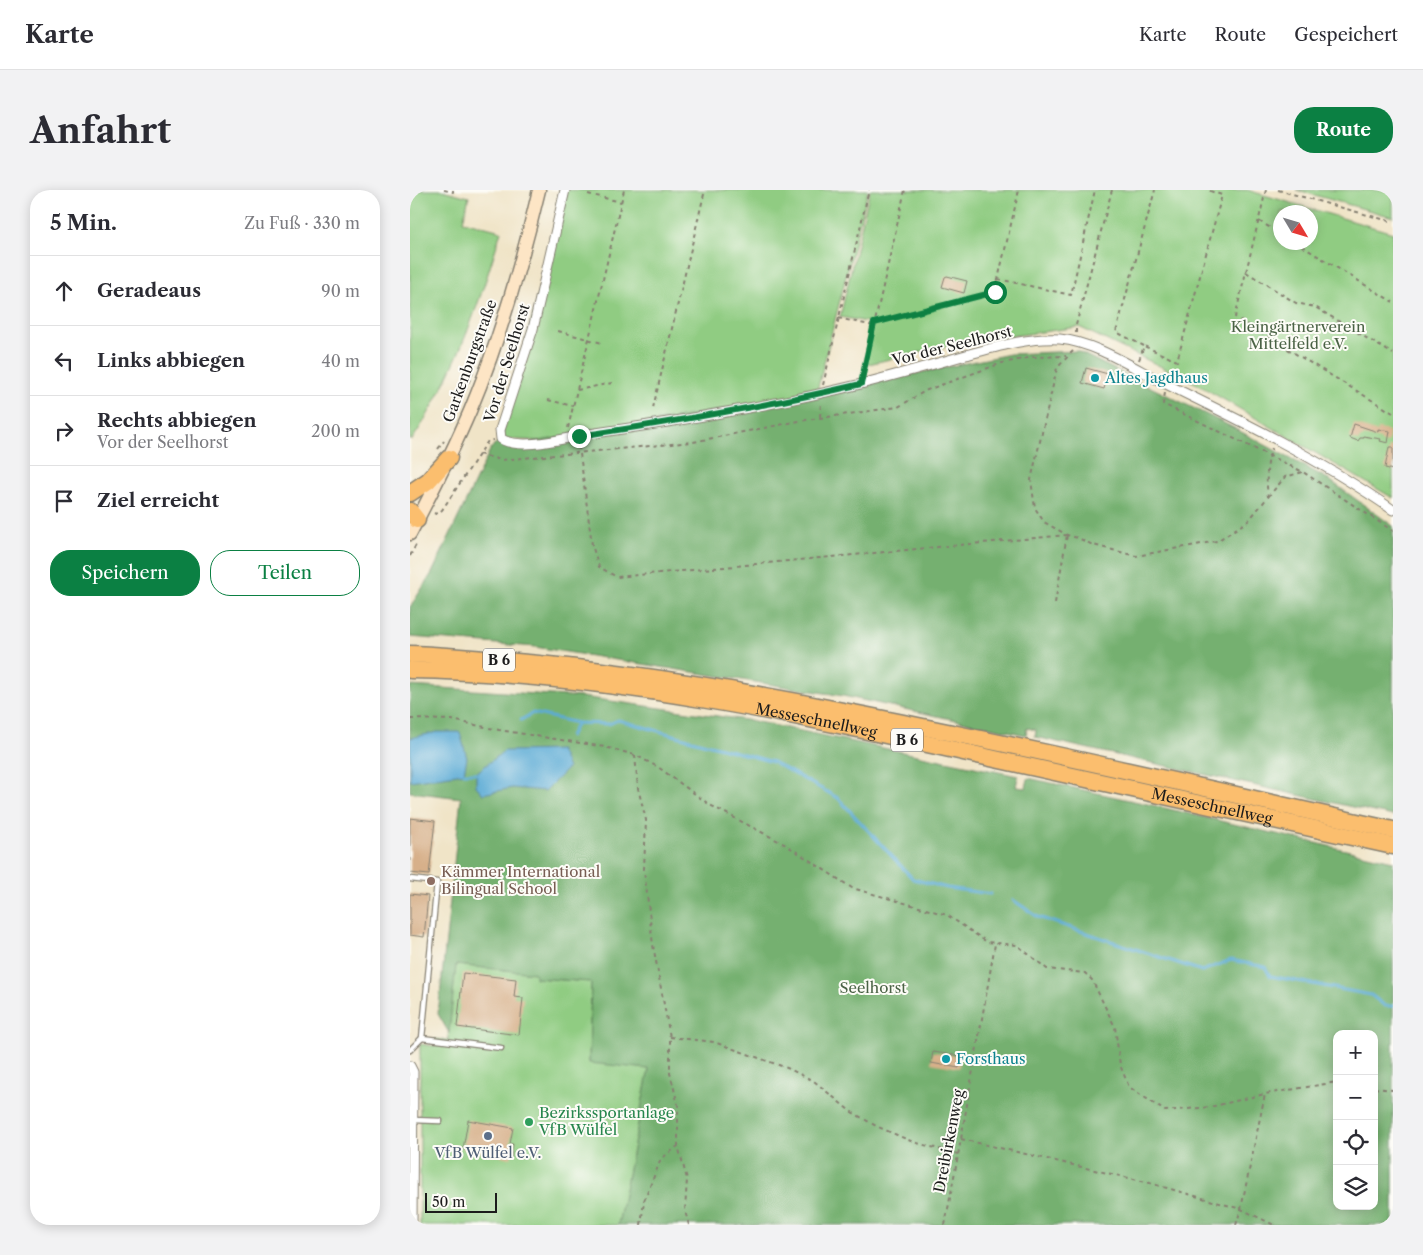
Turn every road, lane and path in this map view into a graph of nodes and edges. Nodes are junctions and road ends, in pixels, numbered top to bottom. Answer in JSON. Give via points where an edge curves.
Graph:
{"nodes":[{"id":1,"x":444,"y":190,"type":"edge"},
{"id":2,"x":453,"y":190,"type":"edge"},
{"id":3,"x":539,"y":190,"type":"edge"},
{"id":4,"x":565,"y":190,"type":"edge"},
{"id":5,"x":624,"y":190,"type":"edge"},
{"id":6,"x":705,"y":190,"type":"edge"},
{"id":7,"x":869,"y":190,"type":"edge"},
{"id":8,"x":905,"y":190,"type":"edge"},
{"id":9,"x":1019,"y":190,"type":"edge"},
{"id":10,"x":1095,"y":190,"type":"edge"},
{"id":11,"x":1112,"y":190,"type":"edge"},
{"id":12,"x":1155,"y":190,"type":"edge"},
{"id":13,"x":1207,"y":190,"type":"edge"},
{"id":14,"x":1266,"y":190,"type":"edge"},
{"id":15,"x":1278,"y":190,"type":"edge"},
{"id":16,"x":588,"y":194,"type":"dead end"},
{"id":17,"x":621,"y":202,"type":"junction"},
{"id":18,"x":1259,"y":221,"type":"junction"},
{"id":19,"x":1393,"y":222,"type":"edge"},
{"id":20,"x":1273,"y":230,"type":"edge"},
{"id":21,"x":1307,"y":250,"type":"edge"},
{"id":22,"x":1246,"y":272,"type":"junction"},
{"id":23,"x":998,"y":279,"type":"junction"},
{"id":24,"x":1393,"y":302,"type":"edge"},
{"id":25,"x":838,"y":318,"type":"junction"},
{"id":26,"x":874,"y":325,"type":"junction"},
{"id":27,"x":558,"y":331,"type":"dead end"},
{"id":28,"x":589,"y":340,"type":"junction"},
{"id":29,"x":1076,"y":342,"type":"junction"},
{"id":30,"x":602,"y":343,"type":"dead end"},
{"id":31,"x":1144,"y":346,"type":"junction"},
{"id":32,"x":1393,"y":354,"type":"edge"},
{"id":33,"x":1066,"y":356,"type":"junction"},
{"id":34,"x":1136,"y":369,"type":"junction"},
{"id":35,"x":473,"y":370,"type":"dead end"},
{"id":36,"x":612,"y":383,"type":"dead end"},
{"id":37,"x":1166,"y":383,"type":"junction"},
{"id":38,"x":861,"y":384,"type":"junction"},
{"id":39,"x":577,"y":390,"type":"junction"},
{"id":40,"x":822,"y":393,"type":"junction"},
{"id":41,"x":464,"y":394,"type":"dead end"},
{"id":42,"x":548,"y":400,"type":"dead end"},
{"id":43,"x":573,"y":406,"type":"junction"},
{"id":44,"x":653,"y":408,"type":"dead end"},
{"id":45,"x":1393,"y":413,"type":"edge"},
{"id":46,"x":820,"y":418,"type":"junction"},
{"id":47,"x":568,"y":428,"type":"dead end"},
{"id":48,"x":579,"y":436,"type":"junction"},
{"id":49,"x":445,"y":438,"type":"dead end"},
{"id":50,"x":501,"y":439,"type":"junction"},
{"id":51,"x":1276,"y":439,"type":"junction"},
{"id":52,"x":580,"y":452,"type":"junction"},
{"id":53,"x":444,"y":454,"type":"junction"},
{"id":54,"x":479,"y":454,"type":"junction"},
{"id":55,"x":1269,"y":456,"type":"junction"},
{"id":56,"x":1303,"y":472,"type":"junction"},
{"id":57,"x":410,"y":493,"type":"edge"},
{"id":58,"x":1268,"y":497,"type":"junction"},
{"id":59,"x":1393,"y":510,"type":"edge"},
{"id":60,"x":434,"y":513,"type":"dead end"},
{"id":61,"x":412,"y":521,"type":"edge"},
{"id":62,"x":1393,"y":531,"type":"edge"},
{"id":63,"x":1067,"y":535,"type":"junction"},
{"id":64,"x":1055,"y":603,"type":"dead end"},
{"id":65,"x":410,"y":654,"type":"edge"},
{"id":66,"x":410,"y":670,"type":"edge"},
{"id":67,"x":410,"y":719,"type":"edge"},
{"id":68,"x":635,"y":754,"type":"junction"},
{"id":69,"x":1393,"y":830,"type":"edge"},
{"id":70,"x":1393,"y":846,"type":"edge"},
{"id":71,"x":410,"y":880,"type":"edge"},
{"id":72,"x":995,"y":944,"type":"junction"},
{"id":73,"x":670,"y":1037,"type":"junction"},
{"id":74,"x":422,"y":1038,"type":"junction"},
{"id":75,"x":501,"y":1048,"type":"dead end"},
{"id":76,"x":410,"y":1050,"type":"edge"},
{"id":77,"x":410,"y":1066,"type":"edge"},
{"id":78,"x":1333,"y":1083,"type":"edge"},
{"id":79,"x":1378,"y":1088,"type":"edge"},
{"id":80,"x":1393,"y":1090,"type":"edge"},
{"id":81,"x":1265,"y":1094,"type":"junction"},
{"id":82,"x":413,"y":1120,"type":"junction"},
{"id":83,"x":440,"y":1121,"type":"dead end"},
{"id":84,"x":961,"y":1140,"type":"junction"},
{"id":85,"x":678,"y":1146,"type":"junction"},
{"id":86,"x":958,"y":1154,"type":"junction"},
{"id":87,"x":1241,"y":1209,"type":"junction"},
{"id":88,"x":412,"y":1225,"type":"edge"},
{"id":89,"x":641,"y":1225,"type":"edge"},
{"id":90,"x":689,"y":1225,"type":"edge"},
{"id":91,"x":945,"y":1225,"type":"edge"},
{"id":92,"x":1236,"y":1225,"type":"edge"},
{"id":93,"x":1274,"y":1225,"type":"edge"}],
"edges":[{"from":1,"to":2,"type":"path"},
{"from":3,"to":53,"type":"main road","name":"Garkenburgstraße","via":[[493,352],[471,410]]},
{"from":4,"to":50,"type":"street","name":"Vor der Seelhorst","via":[[533,329],[500,430]]},
{"from":5,"to":17,"type":"path"},
{"from":6,"to":44,"type":"path"},
{"from":7,"to":25,"type":"path"},
{"from":8,"to":26,"type":"path"},
{"from":9,"to":23,"type":"path"},
{"from":10,"to":23,"type":"path","via":[[1071,295]]},
{"from":11,"to":29,"type":"path","via":[[1076,325]]},
{"from":12,"to":31,"type":"path","via":[[1116,332]]},
{"from":13,"to":31,"type":"path","via":[[1222,195],[1177,361]]},
{"from":14,"to":18,"type":"path"},
{"from":15,"to":19,"type":"path"},
{"from":16,"to":17,"type":"path"},
{"from":17,"to":28,"type":"path"},
{"from":18,"to":20,"type":"path"},
{"from":18,"to":22,"type":"path"},
{"from":21,"to":24,"type":"path"},
{"from":22,"to":32,"type":"path","via":[[1296,303],[1315,307]]},
{"from":22,"to":45,"type":"path","via":[[1235,317]]},
{"from":23,"to":26,"type":"path","via":[[995,292]]},
{"from":25,"to":26,"type":"path"},
{"from":25,"to":40,"type":"path"},
{"from":26,"to":38,"type":"path"},
{"from":27,"to":28,"type":"path"},
{"from":28,"to":30,"type":"path"},
{"from":28,"to":39,"type":"path"},
{"from":29,"to":33,"type":"path","via":[[1077,348]]},
{"from":29,"to":34,"type":"street","name":"Vor der Seelhorst"},
{"from":29,"to":38,"type":"street","name":"Vor der Seelhorst","via":[[1060,339],[1006,345]]},
{"from":31,"to":34,"type":"path"},
{"from":33,"to":46,"type":"path","via":[[1033,357],[1002,363],[927,390],[898,407]]},
{"from":33,"to":63,"type":"path","via":[[1057,368],[1031,480],[1035,508],[1044,522]]},
{"from":34,"to":37,"type":"street","name":"Vor der Seelhorst"},
{"from":35,"to":41,"type":"path"},
{"from":36,"to":39,"type":"path"},
{"from":37,"to":51,"type":"street","name":"Vor der Seelhorst"},
{"from":37,"to":55,"type":"path","via":[[1163,404]]},
{"from":38,"to":40,"type":"street","name":"Vor der Seelhorst"},
{"from":39,"to":43,"type":"path"},
{"from":40,"to":46,"type":"path"},
{"from":40,"to":48,"type":"street","name":"Vor der Seelhorst","via":[[684,420]]},
{"from":42,"to":43,"type":"path"},
{"from":43,"to":47,"type":"path"},
{"from":46,"to":52,"type":"path","via":[[693,442]]},
{"from":48,"to":50,"type":"street","name":"Vor der Seelhorst","via":[[522,444]]},
{"from":48,"to":52,"type":"path"},
{"from":49,"to":53,"type":"path"},
{"from":50,"to":54,"type":"path","via":[[488,441]]},
{"from":51,"to":55,"type":"path"},
{"from":51,"to":59,"type":"street","name":"Vor der Seelhorst","via":[[1353,482]]},
{"from":52,"to":54,"type":"path","via":[[501,460]]},
{"from":52,"to":63,"type":"path","via":[[592,545],[599,567],[617,576]]},
{"from":53,"to":57,"type":"highway","via":[[428,481]]},
{"from":53,"to":61,"type":"main road","name":"Garkenburgstraße"},
{"from":54,"to":60,"type":"path","via":[[442,510]]},
{"from":55,"to":56,"type":"path"},
{"from":55,"to":58,"type":"path"},
{"from":56,"to":58,"type":"path","via":[[1284,477]]},
{"from":56,"to":62,"type":"path"},
{"from":58,"to":63,"type":"path","via":[[1248,521],[1217,541],[1136,556]]},
{"from":63,"to":64,"type":"path"},
{"from":65,"to":69,"type":"highway","name":"Messeschnellweg","number":"B 6","via":[[587,669],[778,698],[1011,745]]},
{"from":66,"to":70,"type":"highway","name":"Messeschnellweg","number":"B 6","via":[[524,676],[774,712]]},
{"from":67,"to":68,"type":"path","via":[[452,720]]},
{"from":68,"to":72,"type":"path","via":[[710,805],[786,845],[852,888],[947,915]]},
{"from":68,"to":73,"type":"path","via":[[638,788],[646,820],[644,869],[653,946]]},
{"from":71,"to":74,"type":"lane","via":[[437,882]]},
{"from":72,"to":81,"type":"path","via":[[1017,945],[1047,969],[1085,973],[1092,980],[1115,1027],[1120,1065],[1129,1087],[1165,1110],[1210,1106]]},
{"from":72,"to":84,"type":"path","name":"Dreibirkenweg"},
{"from":73,"to":85,"type":"path","via":[[670,1073],[678,1105]]},
{"from":73,"to":86,"type":"path","via":[[714,1042],[787,1068],[814,1081],[850,1111],[876,1126],[913,1142]]},
{"from":74,"to":75,"type":"lane"},
{"from":74,"to":76,"type":"lane"},
{"from":77,"to":82,"type":"street","via":[[413,1072]]},
{"from":78,"to":81,"type":"path"},
{"from":79,"to":80,"type":"path"},
{"from":81,"to":87,"type":"path"},
{"from":82,"to":83,"type":"lane"},
{"from":82,"to":88,"type":"street"},
{"from":84,"to":86,"type":"path","name":"Dreibirkenweg"},
{"from":84,"to":87,"type":"path","via":[[1146,1182]]},
{"from":85,"to":89,"type":"path","via":[[661,1159],[644,1201]]},
{"from":85,"to":90,"type":"path","via":[[687,1179],[685,1211]]},
{"from":86,"to":91,"type":"path","name":"Dreibirkenweg"},
{"from":87,"to":92,"type":"path"},
{"from":87,"to":93,"type":"path"}]}
